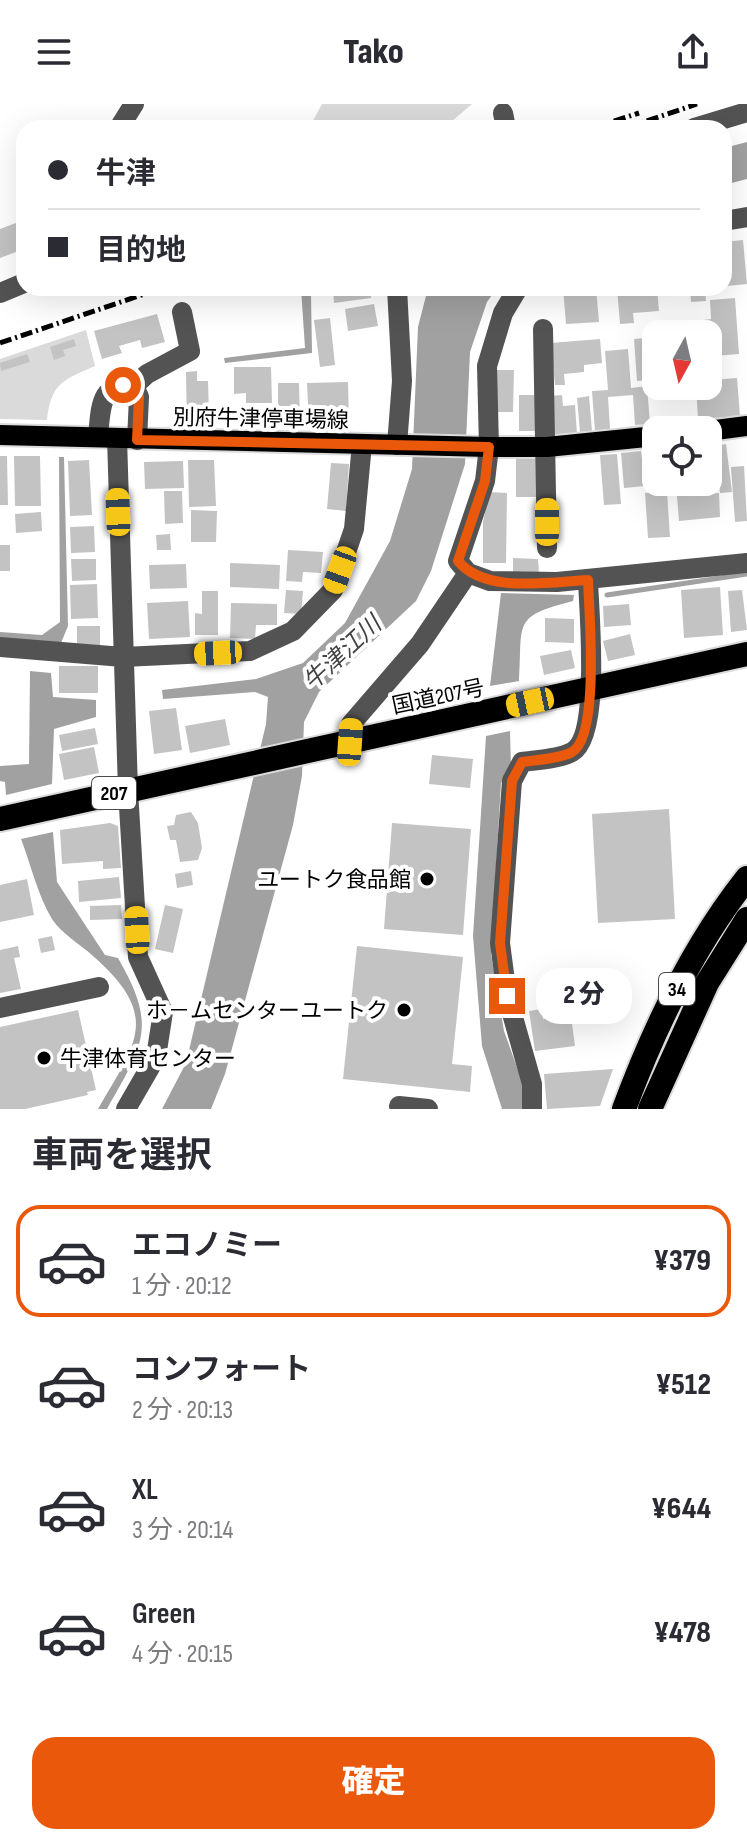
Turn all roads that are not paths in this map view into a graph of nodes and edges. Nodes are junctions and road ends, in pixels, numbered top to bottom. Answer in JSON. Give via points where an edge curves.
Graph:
{"nodes":[{"id":1,"x":744,"y":110,"type":"edge"},
{"id":2,"x":716,"y":120,"type":"edge"},
{"id":3,"x":397,"y":296,"type":"edge"},
{"id":4,"x":513,"y":296,"type":"edge"},
{"id":5,"x":182,"y":312,"type":"dead end"},
{"id":6,"x":543,"y":329,"type":"dead end"},
{"id":7,"x":134,"y":386,"type":"junction"},
{"id":8,"x":747,"y":426,"type":"edge"},
{"id":9,"x":722,"y":429,"type":"edge"},
{"id":10,"x":0,"y":435,"type":"edge"},
{"id":11,"x":642,"y":437,"type":"edge"},
{"id":12,"x":117,"y":438,"type":"junction"},
{"id":13,"x":362,"y":444,"type":"junction"},
{"id":14,"x":400,"y":445,"type":"junction"},
{"id":15,"x":485,"y":447,"type":"junction"},
{"id":16,"x":547,"y":447,"type":"junction"},
{"id":17,"x":547,"y":548,"type":"dead end"},
{"id":18,"x":747,"y":563,"type":"edge"},
{"id":19,"x":468,"y":573,"type":"junction"},
{"id":20,"x":588,"y":580,"type":"junction"},
{"id":21,"x":0,"y":647,"type":"edge"},
{"id":22,"x":747,"y":654,"type":"edge"},
{"id":23,"x":123,"y":657,"type":"junction"},
{"id":24,"x":590,"y":689,"type":"junction"},
{"id":25,"x":343,"y":743,"type":"junction"},
{"id":26,"x":128,"y":790,"type":"junction"},
{"id":27,"x":0,"y":819,"type":"edge"},
{"id":28,"x":747,"y":878,"type":"edge"},
{"id":29,"x":747,"y":919,"type":"edge"},
{"id":30,"x":99,"y":987,"type":"dead end"},
{"id":31,"x":0,"y":1008,"type":"edge"},
{"id":32,"x":399,"y":1106,"type":"dead end"},
{"id":33,"x":126,"y":1109,"type":"edge"},
{"id":34,"x":428,"y":1109,"type":"edge"},
{"id":35,"x":532,"y":1109,"type":"edge"},
{"id":36,"x":624,"y":1109,"type":"edge"},
{"id":37,"x":650,"y":1109,"type":"edge"}],
"edges":[{"from":1,"to":2,"type":"street"},
{"from":3,"to":14,"type":"street"},
{"from":4,"to":15,"type":"street","via":[[487,366]]},
{"from":5,"to":7,"type":"street","via":[[190,351]]},
{"from":6,"to":16,"type":"street"},
{"from":7,"to":12,"type":"street","via":[[139,397]]},
{"from":7,"to":12,"type":"street","via":[[109,389],[102,397]]},
{"from":8,"to":9,"type":"main road"},
{"from":10,"to":12,"type":"main road","name":"別府牛津停車場線"},
{"from":11,"to":16,"type":"main road"},
{"from":12,"to":13,"type":"main road","name":"別府牛津停車場線"},
{"from":12,"to":23,"type":"street"},
{"from":13,"to":14,"type":"main road","name":"別府牛津停車場線"},
{"from":13,"to":23,"type":"street","via":[[354,529],[333,590],[293,631],[250,651]]},
{"from":14,"to":15,"type":"main road","name":"別府牛津停車場線"},
{"from":15,"to":16,"type":"main road"},
{"from":15,"to":19,"type":"street","via":[[485,481],[458,561]]},
{"from":16,"to":17,"type":"street"},
{"from":18,"to":20,"type":"street"},
{"from":19,"to":20,"type":"street","via":[[490,581]]},
{"from":19,"to":25,"type":"street","via":[[420,644],[351,724]]},
{"from":20,"to":24,"type":"street"},
{"from":21,"to":23,"type":"street"},
{"from":22,"to":24,"type":"highway","name":"国道207号","number":"207"},
{"from":23,"to":26,"type":"street"},
{"from":24,"to":25,"type":"highway","name":"国道207号","number":"207"},
{"from":24,"to":35,"type":"street","via":[[584,738],[572,752],[522,762],[512,781],[500,943],[507,996],[532,1084]]},
{"from":25,"to":26,"type":"highway","name":"国道207号","number":"207"},
{"from":26,"to":27,"type":"highway","name":"国道207号","number":"207"},
{"from":26,"to":33,"type":"street","via":[[138,957],[163,1012],[156,1057]]},
{"from":28,"to":36,"type":"highway","number":"34","via":[[665,1011]]},
{"from":29,"to":37,"type":"highway","number":"34","via":[[707,983]]},
{"from":30,"to":31,"type":"street"},
{"from":32,"to":34,"type":"street"}]}
